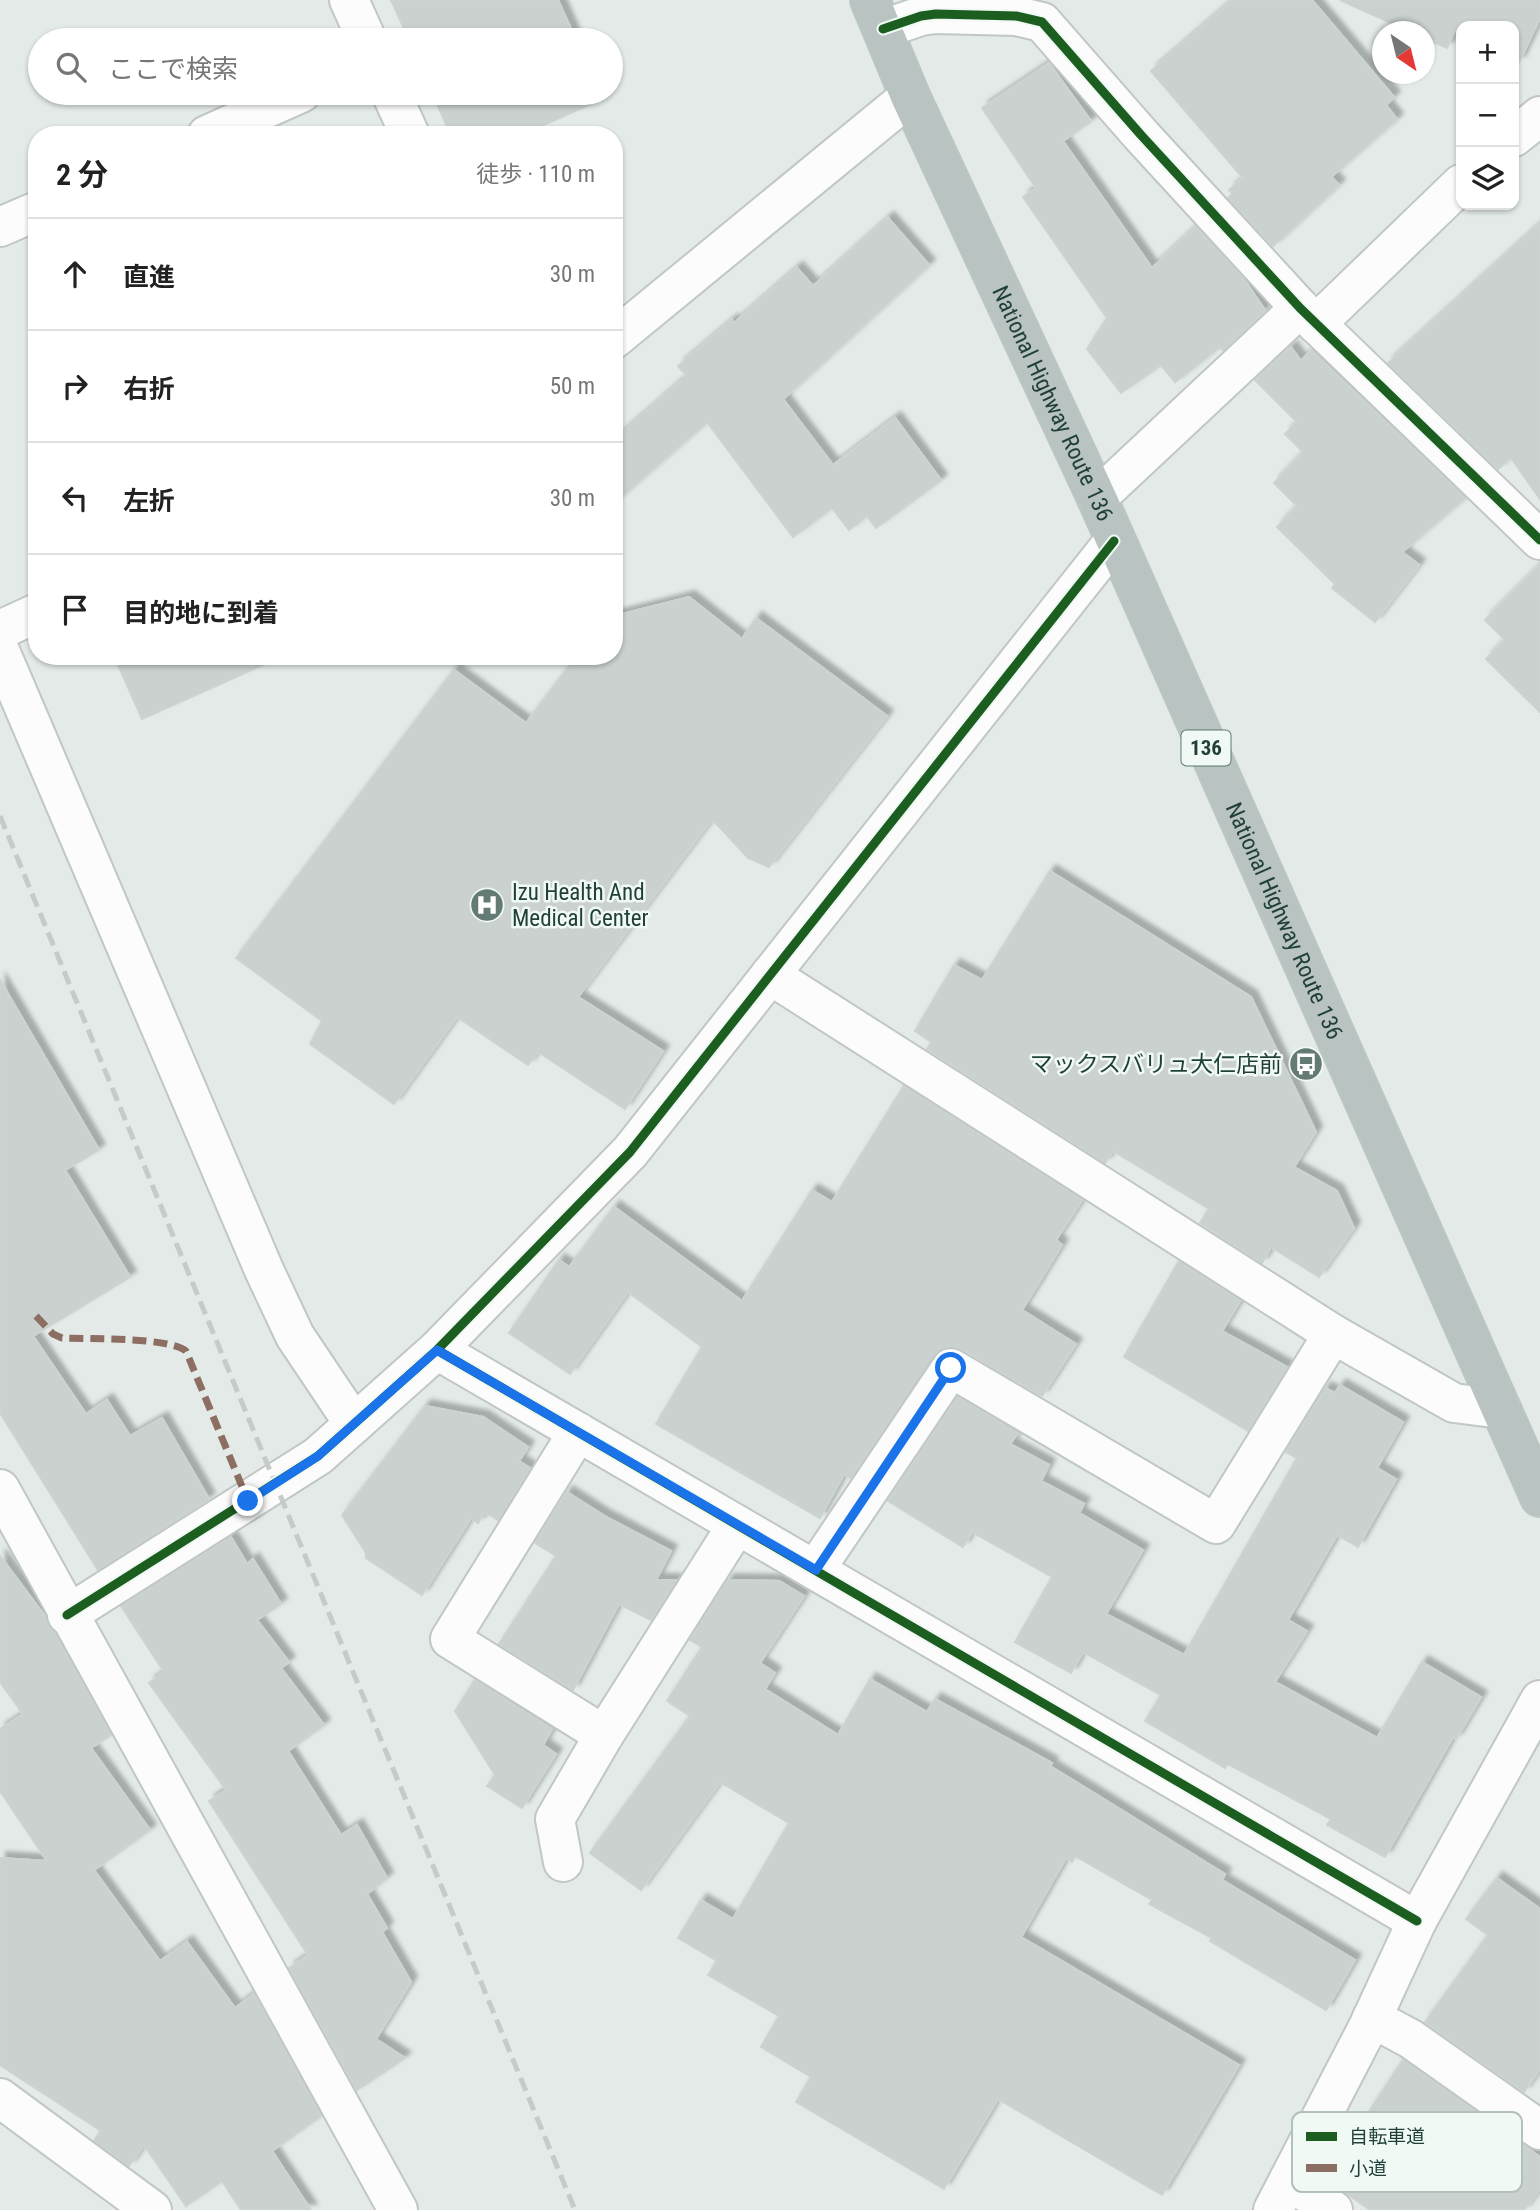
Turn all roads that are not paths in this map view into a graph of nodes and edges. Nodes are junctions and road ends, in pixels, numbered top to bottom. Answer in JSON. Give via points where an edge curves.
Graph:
{"nodes":[{"id":1,"x":349,"y":0,"type":"edge"},
{"id":2,"x":876,"y":15,"type":"edge"},
{"id":3,"x":362,"y":28,"type":"edge"},
{"id":4,"x":910,"y":96,"type":"junction"},
{"id":5,"x":274,"y":105,"type":"edge"},
{"id":6,"x":396,"y":105,"type":"edge"},
{"id":7,"x":1540,"y":116,"type":"edge"},
{"id":8,"x":227,"y":126,"type":"edge"},
{"id":9,"x":406,"y":126,"type":"edge"},
{"id":10,"x":1519,"y":133,"type":"edge"},
{"id":11,"x":1456,"y":188,"type":"edge"},
{"id":12,"x":28,"y":215,"type":"edge"},
{"id":13,"x":0,"y":227,"type":"edge"},
{"id":14,"x":1308,"y":316,"type":"junction"},
{"id":15,"x":623,"y":332,"type":"edge"},
{"id":16,"x":1097,"y":498,"type":"junction"},
{"id":17,"x":1540,"y":540,"type":"edge"},
{"id":18,"x":1114,"y":541,"type":"junction"},
{"id":19,"x":28,"y":617,"type":"edge"},
{"id":20,"x":0,"y":629,"type":"edge"},
{"id":21,"x":0,"y":651,"type":"edge"},
{"id":22,"x":770,"y":975,"type":"junction"},
{"id":23,"x":1333,"y":1334,"type":"junction"},
{"id":24,"x":437,"y":1350,"type":"junction"},
{"id":25,"x":1501,"y":1409,"type":"junction"},
{"id":26,"x":354,"y":1424,"type":"junction"},
{"id":27,"x":578,"y":1432,"type":"junction"},
{"id":28,"x":0,"y":1489,"type":"edge"},
{"id":29,"x":1540,"y":1497,"type":"edge"},
{"id":30,"x":737,"y":1525,"type":"junction"},
{"id":31,"x":816,"y":1570,"type":"junction"},
{"id":32,"x":67,"y":1615,"type":"junction"},
{"id":33,"x":1540,"y":1700,"type":"edge"},
{"id":34,"x":604,"y":1735,"type":"junction"},
{"id":35,"x":563,"y":1862,"type":"dead end"},
{"id":36,"x":1417,"y":1921,"type":"junction"},
{"id":37,"x":1372,"y":2018,"type":"junction"},
{"id":38,"x":0,"y":2098,"type":"edge"},
{"id":39,"x":1324,"y":2112,"type":"edge"},
{"id":40,"x":1514,"y":2112,"type":"edge"},
{"id":41,"x":1522,"y":2117,"type":"edge"},
{"id":42,"x":1540,"y":2130,"type":"edge"},
{"id":43,"x":1292,"y":2174,"type":"edge"},
{"id":44,"x":1281,"y":2195,"type":"edge"},
{"id":45,"x":152,"y":2210,"type":"edge"},
{"id":46,"x":398,"y":2210,"type":"edge"},
{"id":47,"x":1333,"y":2210,"type":"edge"}],
"edges":[{"from":1,"to":3,"type":"street"},
{"from":2,"to":4,"type":"highway","name":"National Highway Route 136","number":"136"},
{"from":2,"to":14,"type":"street","via":[[1016,16],[1042,22]]},
{"from":4,"to":15,"type":"street"},
{"from":4,"to":16,"type":"highway","name":"National Highway Route 136","number":"136"},
{"from":5,"to":8,"type":"street"},
{"from":6,"to":9,"type":"street"},
{"from":7,"to":10,"type":"street"},
{"from":11,"to":14,"type":"street"},
{"from":12,"to":13,"type":"street"},
{"from":14,"to":16,"type":"street"},
{"from":14,"to":17,"type":"street"},
{"from":16,"to":18,"type":"highway","name":"National Highway Route 136","number":"136"},
{"from":18,"to":22,"type":"street"},
{"from":18,"to":25,"type":"highway","name":"National Highway Route 136","number":"136"},
{"from":19,"to":20,"type":"street"},
{"from":21,"to":26,"type":"street","via":[[264,1270],[295,1336]]},
{"from":22,"to":23,"type":"street"},
{"from":22,"to":24,"type":"street","via":[[630,1152]]},
{"from":23,"to":25,"type":"street","via":[[1454,1404]]},
{"from":23,"to":31,"type":"street","via":[[1216,1524],[951,1368]]},
{"from":24,"to":26,"type":"street"},
{"from":24,"to":27,"type":"street"},
{"from":25,"to":29,"type":"highway","name":"National Highway Route 136","number":"136"},
{"from":26,"to":32,"type":"street","via":[[303,1466]]},
{"from":27,"to":30,"type":"street"},
{"from":27,"to":34,"type":"street","via":[[450,1639]]},
{"from":28,"to":32,"type":"street"},
{"from":30,"to":31,"type":"street"},
{"from":30,"to":34,"type":"street"},
{"from":31,"to":36,"type":"street"},
{"from":32,"to":46,"type":"street"},
{"from":33,"to":36,"type":"street"},
{"from":34,"to":35,"type":"street","via":[[555,1819]]},
{"from":36,"to":37,"type":"street"},
{"from":37,"to":39,"type":"street"},
{"from":37,"to":40,"type":"street","via":[[1411,2039]]},
{"from":38,"to":45,"type":"street"},
{"from":41,"to":42,"type":"street"},
{"from":43,"to":44,"type":"street"},
{"from":44,"to":47,"type":"street"}]}
